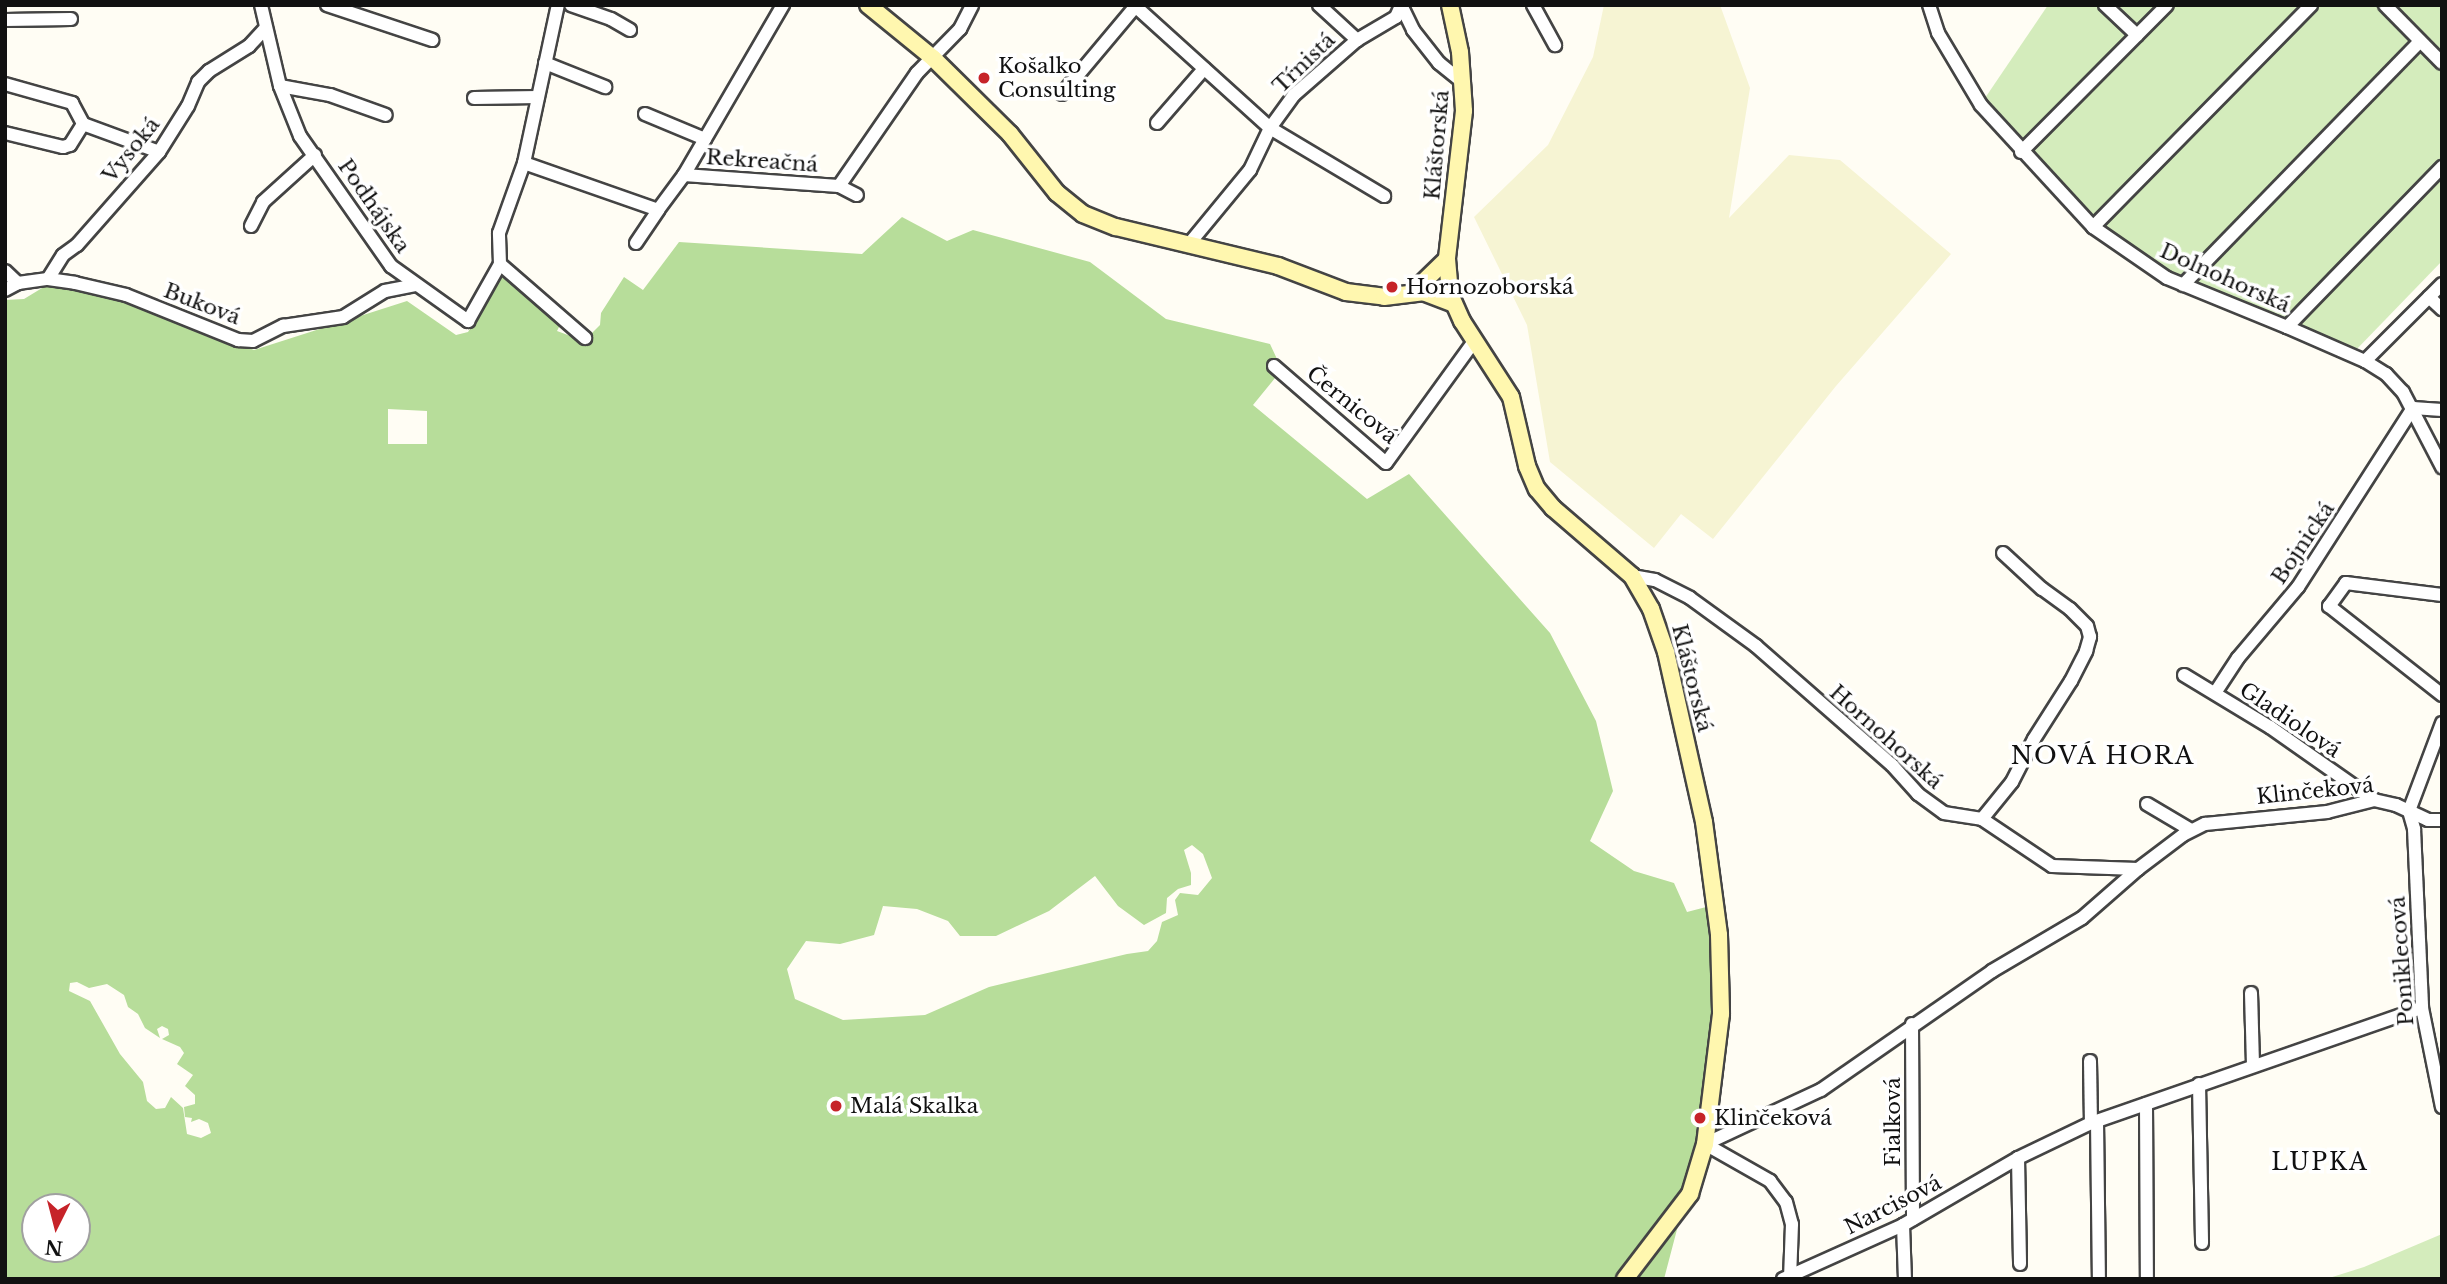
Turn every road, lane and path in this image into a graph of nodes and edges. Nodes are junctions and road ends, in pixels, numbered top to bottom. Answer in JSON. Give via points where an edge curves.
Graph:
{"nodes":[{"id":1,"x":261,"y":5,"type":"edge"},
{"id":2,"x":327,"y":5,"type":"edge"},
{"id":3,"x":558,"y":5,"type":"edge"},
{"id":4,"x":572,"y":5,"type":"edge"},
{"id":5,"x":783,"y":5,"type":"edge"},
{"id":6,"x":868,"y":5,"type":"edge"},
{"id":7,"x":972,"y":5,"type":"edge"},
{"id":8,"x":1319,"y":5,"type":"edge"},
{"id":9,"x":1450,"y":5,"type":"edge"},
{"id":10,"x":1533,"y":5,"type":"edge"},
{"id":11,"x":1929,"y":5,"type":"edge"},
{"id":12,"x":2105,"y":5,"type":"edge"},
{"id":13,"x":2167,"y":5,"type":"edge"},
{"id":14,"x":2311,"y":5,"type":"edge"},
{"id":15,"x":2385,"y":5,"type":"edge"},
{"id":16,"x":1135,"y":6,"type":"edge"},
{"id":17,"x":1401,"y":6,"type":"edge"},
{"id":18,"x":71,"y":19,"type":"dead end"},
{"id":19,"x":5,"y":20,"type":"edge"},
{"id":20,"x":265,"y":29,"type":"junction"},
{"id":21,"x":630,"y":30,"type":"dead end"},
{"id":22,"x":2137,"y":35,"type":"junction"},
{"id":23,"x":432,"y":40,"type":"dead end"},
{"id":24,"x":1357,"y":40,"type":"junction"},
{"id":25,"x":2420,"y":41,"type":"junction"},
{"id":26,"x":1555,"y":45,"type":"dead end"},
{"id":27,"x":933,"y":58,"type":"junction"},
{"id":28,"x":545,"y":63,"type":"junction"},
{"id":29,"x":2442,"y":63,"type":"edge"},
{"id":30,"x":1204,"y":69,"type":"junction"},
{"id":31,"x":1464,"y":83,"type":"junction"},
{"id":32,"x":5,"y":84,"type":"edge"},
{"id":33,"x":281,"y":86,"type":"junction"},
{"id":34,"x":605,"y":87,"type":"dead end"},
{"id":35,"x":1062,"y":94,"type":"dead end"},
{"id":36,"x":538,"y":97,"type":"junction"},
{"id":37,"x":474,"y":98,"type":"dead end"},
{"id":38,"x":645,"y":114,"type":"dead end"},
{"id":39,"x":386,"y":115,"type":"dead end"},
{"id":40,"x":1157,"y":123,"type":"dead end"},
{"id":41,"x":83,"y":124,"type":"junction"},
{"id":42,"x":1270,"y":128,"type":"junction"},
{"id":43,"x":5,"y":133,"type":"edge"},
{"id":44,"x":705,"y":139,"type":"junction"},
{"id":45,"x":159,"y":152,"type":"junction"},
{"id":46,"x":2021,"y":152,"type":"junction"},
{"id":47,"x":315,"y":155,"type":"junction"},
{"id":48,"x":524,"y":163,"type":"junction"},
{"id":49,"x":2442,"y":167,"type":"edge"},
{"id":50,"x":684,"y":175,"type":"junction"},
{"id":51,"x":839,"y":186,"type":"junction"},
{"id":52,"x":857,"y":195,"type":"dead end"},
{"id":53,"x":1384,"y":196,"type":"dead end"},
{"id":54,"x":658,"y":210,"type":"junction"},
{"id":55,"x":251,"y":226,"type":"dead end"},
{"id":56,"x":2093,"y":227,"type":"junction"},
{"id":57,"x":636,"y":243,"type":"dead end"},
{"id":58,"x":1189,"y":244,"type":"junction"},
{"id":59,"x":1447,"y":259,"type":"junction"},
{"id":60,"x":500,"y":264,"type":"junction"},
{"id":61,"x":5,"y":271,"type":"edge"},
{"id":62,"x":48,"y":279,"type":"junction"},
{"id":63,"x":18,"y":283,"type":"junction"},
{"id":64,"x":2442,"y":284,"type":"edge"},
{"id":65,"x":416,"y":285,"type":"junction"},
{"id":66,"x":2183,"y":285,"type":"junction"},
{"id":67,"x":5,"y":290,"type":"edge"},
{"id":68,"x":1413,"y":292,"type":"junction"},
{"id":69,"x":2429,"y":297,"type":"junction"},
{"id":70,"x":1454,"y":304,"type":"junction"},
{"id":71,"x":2442,"y":309,"type":"edge"},
{"id":72,"x":2287,"y":327,"type":"junction"},
{"id":73,"x":584,"y":338,"type":"dead end"},
{"id":74,"x":1475,"y":340,"type":"junction"},
{"id":75,"x":2365,"y":361,"type":"junction"},
{"id":76,"x":1274,"y":366,"type":"dead end"},
{"id":77,"x":2413,"y":408,"type":"junction"},
{"id":78,"x":2442,"y":410,"type":"edge"},
{"id":79,"x":2442,"y":467,"type":"edge"},
{"id":80,"x":2003,"y":553,"type":"dead end"},
{"id":81,"x":1632,"y":576,"type":"junction"},
{"id":82,"x":2442,"y":594,"type":"edge"},
{"id":83,"x":2183,"y":675,"type":"dead end"},
{"id":84,"x":2215,"y":693,"type":"junction"},
{"id":85,"x":2442,"y":695,"type":"edge"},
{"id":86,"x":2442,"y":723,"type":"edge"},
{"id":87,"x":2374,"y":800,"type":"junction"},
{"id":88,"x":2147,"y":804,"type":"dead end"},
{"id":89,"x":2409,"y":811,"type":"junction"},
{"id":90,"x":1982,"y":819,"type":"junction"},
{"id":91,"x":2442,"y":820,"type":"edge"},
{"id":92,"x":2191,"y":830,"type":"junction"},
{"id":93,"x":2138,"y":870,"type":"junction"},
{"id":94,"x":2251,"y":992,"type":"dead end"},
{"id":95,"x":2422,"y":1007,"type":"junction"},
{"id":96,"x":1912,"y":1024,"type":"junction"},
{"id":97,"x":2090,"y":1061,"type":"dead end"},
{"id":98,"x":2253,"y":1065,"type":"junction"},
{"id":99,"x":2199,"y":1084,"type":"junction"},
{"id":100,"x":2146,"y":1104,"type":"junction"},
{"id":101,"x":2442,"y":1107,"type":"edge"},
{"id":102,"x":2094,"y":1122,"type":"junction"},
{"id":103,"x":1705,"y":1144,"type":"junction"},
{"id":104,"x":2018,"y":1158,"type":"junction"},
{"id":105,"x":1908,"y":1222,"type":"junction"},
{"id":106,"x":2202,"y":1242,"type":"dead end"},
{"id":107,"x":2020,"y":1264,"type":"dead end"},
{"id":108,"x":1788,"y":1278,"type":"edge"},
{"id":109,"x":1625,"y":1279,"type":"edge"},
{"id":110,"x":1905,"y":1279,"type":"edge"},
{"id":111,"x":2099,"y":1279,"type":"edge"},
{"id":112,"x":2147,"y":1279,"type":"edge"}],
"edges":[{"from":1,"to":20,"type":"street","name":"Podhájska"},
{"from":2,"to":23,"type":"street"},
{"from":3,"to":28,"type":"street"},
{"from":4,"to":21,"type":"street"},
{"from":5,"to":44,"type":"street"},
{"from":6,"to":27,"type":"street"},
{"from":7,"to":27,"type":"street","name":"Rekreačná","via":[[960,29]]},
{"from":8,"to":24,"type":"street"},
{"from":9,"to":31,"type":"street","name":"Kláštorská"},
{"from":10,"to":26,"type":"street"},
{"from":11,"to":46,"type":"street","name":"Dolnohorská","via":[[1938,33],[1981,105]]},
{"from":12,"to":22,"type":"street"},
{"from":13,"to":22,"type":"street"},
{"from":14,"to":56,"type":"street"},
{"from":15,"to":25,"type":"street"},
{"from":16,"to":30,"type":"street"},
{"from":16,"to":35,"type":"street"},
{"from":17,"to":24,"type":"street","name":"Tŕnistá","via":[[1395,17]]},
{"from":17,"to":31,"type":"street","via":[[1439,63]]},
{"from":18,"to":19,"type":"street"},
{"from":20,"to":33,"type":"street","name":"Podhájska"},
{"from":20,"to":45,"type":"street","name":"Vysoká","via":[[249,47],[198,82]]},
{"from":22,"to":46,"type":"street"},
{"from":24,"to":42,"type":"street","name":"Tŕnistá","via":[[1294,95]]},
{"from":25,"to":29,"type":"street"},
{"from":25,"to":66,"type":"street"},
{"from":27,"to":51,"type":"street","name":"Rekreačná","via":[[917,73]]},
{"from":27,"to":58,"type":"street","via":[[1010,134],[1057,193],[1083,214],[1116,227]]},
{"from":28,"to":34,"type":"street"},
{"from":28,"to":36,"type":"street"},
{"from":30,"to":40,"type":"street"},
{"from":30,"to":42,"type":"street"},
{"from":31,"to":59,"type":"street","name":"Kláštorská"},
{"from":32,"to":41,"type":"street","via":[[72,103]]},
{"from":33,"to":39,"type":"street","via":[[330,95]]},
{"from":33,"to":47,"type":"street","name":"Podhájska","via":[[300,136]]},
{"from":36,"to":37,"type":"street"},
{"from":36,"to":48,"type":"street"},
{"from":38,"to":44,"type":"street"},
{"from":41,"to":43,"type":"street","via":[[70,145],[63,147]]},
{"from":41,"to":45,"type":"street"},
{"from":42,"to":53,"type":"street"},
{"from":42,"to":58,"type":"street","name":"Tŕnistá","via":[[1250,170]]},
{"from":44,"to":50,"type":"street"},
{"from":45,"to":62,"type":"street","name":"Vysoká","via":[[63,255]]},
{"from":46,"to":56,"type":"street","name":"Dolnohorská"},
{"from":47,"to":55,"type":"street","via":[[263,202]]},
{"from":47,"to":65,"type":"street","name":"Podhájska","via":[[391,266]]},
{"from":48,"to":54,"type":"street"},
{"from":48,"to":60,"type":"street","via":[[499,233]]},
{"from":49,"to":72,"type":"street"},
{"from":50,"to":51,"type":"street","name":"Rekreačná"},
{"from":50,"to":54,"type":"street","name":"Rekreačná"},
{"from":51,"to":52,"type":"street","name":"Rekreačná"},
{"from":54,"to":57,"type":"street","name":"Rekreačná"},
{"from":56,"to":66,"type":"street","name":"Dolnohorská"},
{"from":58,"to":68,"type":"street","via":[[1278,266],[1346,292],[1384,297]]},
{"from":59,"to":68,"type":"street"},
{"from":59,"to":70,"type":"street","name":"Kláštorská","via":[[1447,284]]},
{"from":60,"to":65,"type":"street","name":"Podhájska","via":[[468,320]]},
{"from":60,"to":73,"type":"street"},
{"from":61,"to":63,"type":"street"},
{"from":62,"to":63,"type":"street"},
{"from":62,"to":65,"type":"street","name":"Buková","via":[[126,295],[238,341],[253,341],[283,326],[343,317],[385,291]]},
{"from":63,"to":67,"type":"street"},
{"from":64,"to":69,"type":"street"},
{"from":66,"to":72,"type":"street","name":"Dolnohorská"},
{"from":68,"to":70,"type":"street","via":[[1434,294]]},
{"from":69,"to":71,"type":"street"},
{"from":69,"to":75,"type":"street"},
{"from":70,"to":74,"type":"street","name":"Kláštorská"},
{"from":72,"to":75,"type":"street","name":"Dolnohorská"},
{"from":74,"to":76,"type":"street","name":"Černicová","via":[[1386,463]]},
{"from":74,"to":81,"type":"street","name":"Kláštorská","via":[[1511,397],[1537,489],[1553,509]]},
{"from":75,"to":77,"type":"street","name":"Dolnohorská","via":[[2386,374]]},
{"from":77,"to":78,"type":"street"},
{"from":77,"to":79,"type":"street","name":"Dolnohorská"},
{"from":77,"to":84,"type":"street","name":"Bojnická","via":[[2298,587]]},
{"from":80,"to":90,"type":"street","via":[[2070,609],[2087,626],[2090,637],[2071,681],[2012,782]]},
{"from":81,"to":90,"type":"street","name":"Hornohorská","via":[[1655,580],[1690,598],[1756,646],[1944,813]]},
{"from":81,"to":103,"type":"street","name":"Kláštorská","via":[[1666,652],[1704,822],[1719,935],[1721,1014]]},
{"from":82,"to":85,"type":"street","via":[[2346,583],[2329,606]]},
{"from":83,"to":84,"type":"street","name":"Gladiolová"},
{"from":84,"to":87,"type":"street","name":"Gladiolová"},
{"from":86,"to":89,"type":"street"},
{"from":87,"to":89,"type":"street","name":"Klinčeková"},
{"from":87,"to":92,"type":"street","name":"Klinčeková","via":[[2327,812],[2266,815]]},
{"from":88,"to":92,"type":"street"},
{"from":89,"to":91,"type":"street","name":"Klinčeková","via":[[2428,820]]},
{"from":89,"to":95,"type":"street","name":"Poniklecová","via":[[2414,830]]},
{"from":90,"to":93,"type":"street","name":"Hornohorská","via":[[2052,866]]},
{"from":92,"to":93,"type":"street","name":"Klinčeková"},
{"from":93,"to":96,"type":"street","name":"Klinčeková","via":[[2082,918]]},
{"from":94,"to":98,"type":"street"},
{"from":95,"to":98,"type":"street","name":"Narcisová"},
{"from":95,"to":101,"type":"street","name":"Poniklecová"},
{"from":96,"to":103,"type":"street","name":"Klinčeková","via":[[1821,1090]]},
{"from":96,"to":105,"type":"street","name":"Fialková"},
{"from":97,"to":102,"type":"street"},
{"from":98,"to":99,"type":"street","name":"Narcisová"},
{"from":99,"to":100,"type":"street","name":"Narcisová"},
{"from":99,"to":106,"type":"street"},
{"from":100,"to":102,"type":"street","name":"Narcisová"},
{"from":100,"to":112,"type":"street"},
{"from":102,"to":104,"type":"street","name":"Narcisová"},
{"from":102,"to":111,"type":"street"},
{"from":103,"to":108,"type":"street","via":[[1770,1181],[1786,1202],[1792,1224]]},
{"from":103,"to":109,"type":"street","name":"Kláštorská","via":[[1689,1194]]},
{"from":104,"to":105,"type":"street","name":"Narcisová"},
{"from":104,"to":107,"type":"street"},
{"from":105,"to":108,"type":"street","name":"Narcisová"},
{"from":105,"to":110,"type":"street","name":"Fialková"}]}
